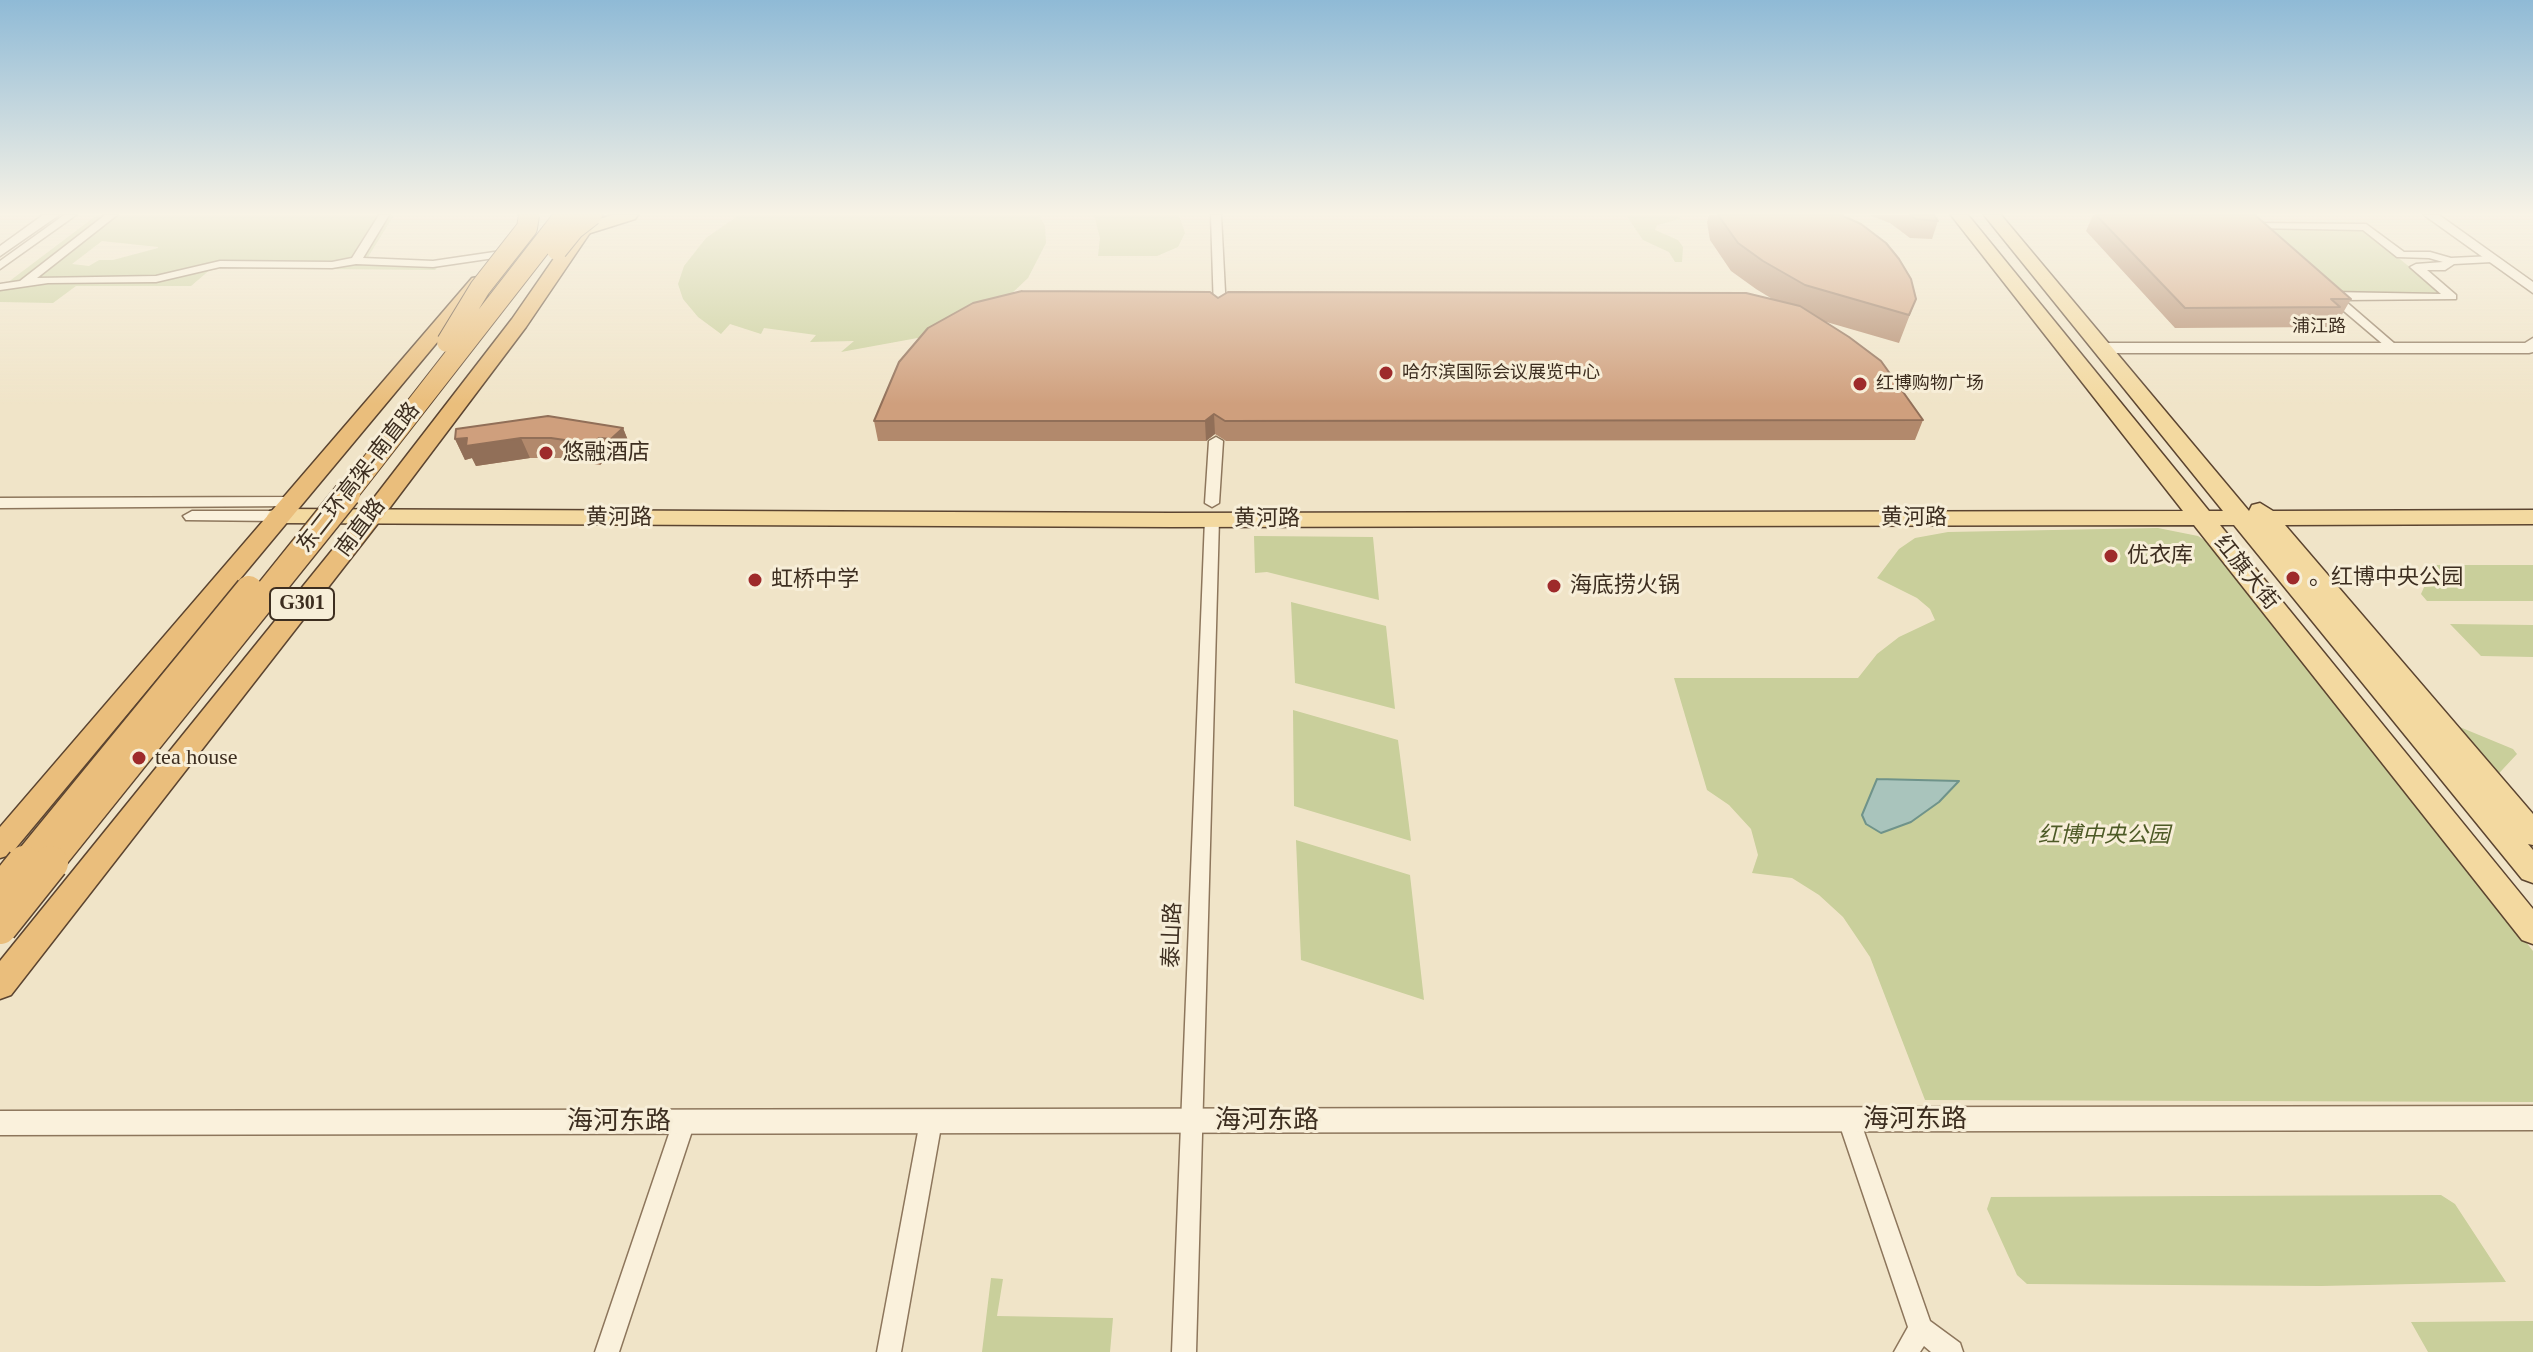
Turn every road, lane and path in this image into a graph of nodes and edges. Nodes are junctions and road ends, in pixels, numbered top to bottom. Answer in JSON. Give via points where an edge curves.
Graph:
{"nodes":[{"id":1,"x":30,"y":278,"type":"edge"},
{"id":2,"x":160,"y":278,"type":"edge"},
{"id":3,"x":481,"y":278,"type":"edge"},
{"id":4,"x":488,"y":278,"type":"edge"},
{"id":5,"x":498,"y":278,"type":"edge"},
{"id":6,"x":529,"y":278,"type":"edge"},
{"id":7,"x":550,"y":278,"type":"edge"},
{"id":8,"x":1219,"y":278,"type":"edge"},
{"id":9,"x":2016,"y":278,"type":"edge"},
{"id":10,"x":2029,"y":278,"type":"edge"},
{"id":11,"x":2049,"y":278,"type":"edge"},
{"id":12,"x":2056,"y":278,"type":"edge"},
{"id":13,"x":2429,"y":278,"type":"edge"},
{"id":14,"x":22,"y":284,"type":"junction"},
{"id":15,"x":475,"y":285,"type":"junction"},
{"id":16,"x":546,"y":285,"type":"junction"},
{"id":17,"x":0,"y":287,"type":"edge"},
{"id":18,"x":2322,"y":287,"type":"edge"},
{"id":19,"x":2333,"y":297,"type":"junction"},
{"id":20,"x":1220,"y":311,"type":"edge"},
{"id":21,"x":447,"y":342,"type":"junction"},
{"id":22,"x":2391,"y":347,"type":"junction"},
{"id":23,"x":2532,"y":347,"type":"edge"},
{"id":24,"x":2113,"y":348,"type":"junction"},
{"id":25,"x":375,"y":402,"type":"junction"},
{"id":26,"x":457,"y":405,"type":"junction"},
{"id":27,"x":1216,"y":441,"type":"dead end"},
{"id":28,"x":0,"y":503,"type":"edge"},
{"id":29,"x":2533,"y":504,"type":"edge"},
{"id":30,"x":283,"y":509,"type":"junction"},
{"id":31,"x":376,"y":509,"type":"junction"},
{"id":32,"x":1212,"y":511,"type":"junction"},
{"id":33,"x":2226,"y":511,"type":"junction"},
{"id":34,"x":0,"y":515,"type":"edge"},
{"id":35,"x":2533,"y":517,"type":"edge"},
{"id":36,"x":2533,"y":834,"type":"edge"},
{"id":37,"x":0,"y":847,"type":"edge"},
{"id":38,"x":2533,"y":871,"type":"edge"},
{"id":39,"x":0,"y":893,"type":"edge"},
{"id":40,"x":2533,"y":908,"type":"edge"},
{"id":41,"x":0,"y":927,"type":"edge"},
{"id":42,"x":2533,"y":931,"type":"edge"},
{"id":43,"x":0,"y":985,"type":"edge"},
{"id":44,"x":2533,"y":1118,"type":"edge"},
{"id":45,"x":1849,"y":1120,"type":"junction"},
{"id":46,"x":931,"y":1121,"type":"junction"},
{"id":47,"x":1190,"y":1121,"type":"junction"},
{"id":48,"x":684,"y":1122,"type":"junction"},
{"id":49,"x":0,"y":1123,"type":"edge"},
{"id":50,"x":1921,"y":1329,"type":"junction"},
{"id":51,"x":607,"y":1352,"type":"edge"},
{"id":52,"x":889,"y":1352,"type":"edge"},
{"id":53,"x":1184,"y":1352,"type":"edge"},
{"id":54,"x":1906,"y":1352,"type":"edge"},
{"id":55,"x":1951,"y":1352,"type":"edge"}],
"edges":[{"from":1,"to":14,"type":"street"},
{"from":2,"to":14,"type":"street"},
{"from":3,"to":15,"type":"highway"},
{"from":4,"to":21,"type":"highway","bridge":true},
{"from":5,"to":21,"type":"highway","name":"东二环高架-南直路","bridge":true},
{"from":6,"to":41,"type":"highway","name":"东二环高架-南直路","bridge":true,"via":[[437,378]]},
{"from":7,"to":16,"type":"highway","name":"南直路","number":"G301"},
{"from":8,"to":20,"type":"street"},
{"from":9,"to":33,"type":"main road","name":"红旗大街"},
{"from":10,"to":33,"type":"main road","name":"红旗大街"},
{"from":11,"to":24,"type":"main road","name":"红旗大街"},
{"from":12,"to":24,"type":"main road","name":"红旗大街"},
{"from":13,"to":19,"type":"street","via":[[2452,297]]},
{"from":14,"to":17,"type":"street"},
{"from":15,"to":16,"type":"highway","via":[[457,329],[468,337],[487,331]]},
{"from":15,"to":25,"type":"highway"},
{"from":16,"to":26,"type":"highway","name":"南直路","number":"G301"},
{"from":18,"to":19,"type":"street"},
{"from":19,"to":22,"type":"street"},
{"from":21,"to":39,"type":"highway","name":"东二环高架-南直路","bridge":true},
{"from":22,"to":23,"type":"street","name":"浦江路"},
{"from":22,"to":24,"type":"street","name":"浦江路"},
{"from":24,"to":33,"type":"main road","name":"红旗大街"},
{"from":25,"to":26,"type":"highway","via":[[445,347],[460,344],[471,351]]},
{"from":25,"to":30,"type":"highway"},
{"from":26,"to":31,"type":"highway","name":"南直路","number":"G301"},
{"from":27,"to":32,"type":"street","name":"泰山路"},
{"from":28,"to":30,"type":"street","name":"黄河路"},
{"from":29,"to":33,"type":"main road","name":"黄河路"},
{"from":30,"to":31,"type":"main road","name":"黄河路"},
{"from":30,"to":34,"type":"street","name":"黄河路"},
{"from":30,"to":37,"type":"highway"},
{"from":31,"to":32,"type":"main road","name":"黄河路"},
{"from":31,"to":43,"type":"highway","name":"南直路","number":"G301"},
{"from":32,"to":33,"type":"main road","name":"黄河路"},
{"from":32,"to":47,"type":"street","name":"泰山路"},
{"from":33,"to":35,"type":"main road","name":"黄河路"},
{"from":33,"to":36,"type":"main road","name":"红旗大街"},
{"from":33,"to":38,"type":"main road","name":"红旗大街"},
{"from":33,"to":40,"type":"main road","name":"红旗大街"},
{"from":33,"to":42,"type":"main road","name":"红旗大街","via":[[2405,768]]},
{"from":44,"to":45,"type":"street","name":"海河东路"},
{"from":45,"to":47,"type":"street","name":"海河东路"},
{"from":45,"to":50,"type":"street"},
{"from":46,"to":47,"type":"street","name":"海河东路"},
{"from":46,"to":48,"type":"street","name":"海河东路"},
{"from":46,"to":52,"type":"street"},
{"from":47,"to":53,"type":"street","name":"泰山路"},
{"from":48,"to":49,"type":"street","name":"海河东路"},
{"from":48,"to":51,"type":"street"},
{"from":50,"to":54,"type":"street"},
{"from":50,"to":55,"type":"street"}]}
